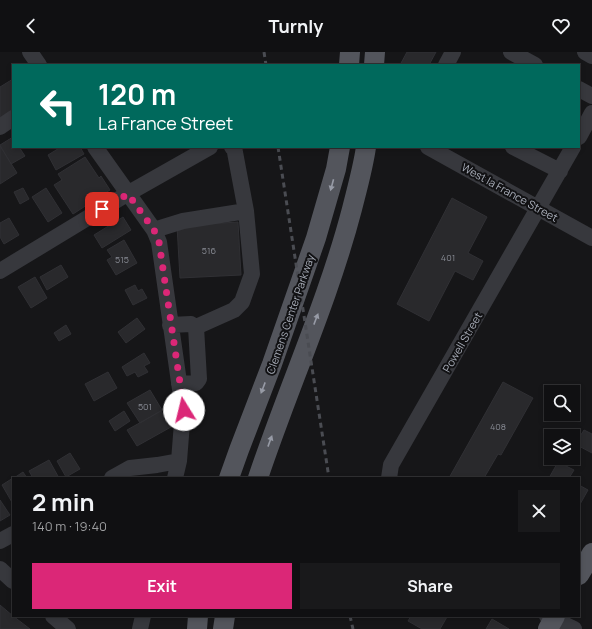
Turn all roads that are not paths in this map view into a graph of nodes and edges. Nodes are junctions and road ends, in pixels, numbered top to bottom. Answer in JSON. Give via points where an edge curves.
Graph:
{"nodes":[{"id":1,"x":30,"y":52,"type":"edge"},
{"id":2,"x":350,"y":52,"type":"edge"},
{"id":3,"x":375,"y":52,"type":"edge"},
{"id":4,"x":453,"y":52,"type":"edge"},
{"id":5,"x":511,"y":52,"type":"edge"},
{"id":6,"x":585,"y":52,"type":"edge"},
{"id":7,"x":592,"y":56,"type":"edge"},
{"id":8,"x":38,"y":64,"type":"edge"},
{"id":9,"x":349,"y":64,"type":"edge"},
{"id":10,"x":374,"y":64,"type":"edge"},
{"id":11,"x":447,"y":64,"type":"edge"},
{"id":12,"x":533,"y":64,"type":"edge"},
{"id":13,"x":580,"y":90,"type":"edge"},
{"id":14,"x":592,"y":96,"type":"edge"},
{"id":15,"x":592,"y":113,"type":"edge"},
{"id":16,"x":12,"y":119,"type":"edge"},
{"id":17,"x":0,"y":127,"type":"edge"},
{"id":18,"x":580,"y":135,"type":"edge"},
{"id":19,"x":96,"y":148,"type":"edge"},
{"id":20,"x":208,"y":148,"type":"edge"},
{"id":21,"x":234,"y":148,"type":"edge"},
{"id":22,"x":340,"y":148,"type":"edge"},
{"id":23,"x":366,"y":148,"type":"edge"},
{"id":24,"x":430,"y":148,"type":"edge"},
{"id":25,"x":515,"y":148,"type":"edge"},
{"id":26,"x":572,"y":148,"type":"edge"},
{"id":27,"x":560,"y":171,"type":"junction"},
{"id":28,"x":128,"y":194,"type":"junction"},
{"id":29,"x":539,"y":208,"type":"junction"},
{"id":30,"x":246,"y":211,"type":"junction"},
{"id":31,"x":154,"y":230,"type":"junction"},
{"id":32,"x":592,"y":238,"type":"edge"},
{"id":33,"x":0,"y":271,"type":"edge"},
{"id":34,"x":170,"y":325,"type":"junction"},
{"id":35,"x":196,"y":327,"type":"junction"},
{"id":36,"x":180,"y":384,"type":"junction"},
{"id":37,"x":179,"y":461,"type":"junction"},
{"id":38,"x":114,"y":477,"type":"edge"},
{"id":39,"x":175,"y":477,"type":"edge"},
{"id":40,"x":229,"y":477,"type":"edge"},
{"id":41,"x":258,"y":477,"type":"edge"},
{"id":42,"x":388,"y":477,"type":"edge"},
{"id":43,"x":12,"y":535,"type":"edge"},
{"id":44,"x":0,"y":541,"type":"edge"},
{"id":45,"x":592,"y":553,"type":"edge"},
{"id":46,"x":0,"y":569,"type":"edge"},
{"id":47,"x":580,"y":573,"type":"edge"},
{"id":48,"x":12,"y":580,"type":"edge"},
{"id":49,"x":54,"y":617,"type":"edge"},
{"id":50,"x":143,"y":617,"type":"edge"},
{"id":51,"x":198,"y":617,"type":"edge"},
{"id":52,"x":225,"y":617,"type":"edge"},
{"id":53,"x":551,"y":620,"type":"edge"},
{"id":54,"x":68,"y":629,"type":"edge"},
{"id":55,"x":140,"y":629,"type":"edge"},
{"id":56,"x":197,"y":629,"type":"edge"},
{"id":57,"x":223,"y":629,"type":"edge"},
{"id":58,"x":574,"y":629,"type":"edge"}],
"edges":[{"from":1,"to":8,"type":"street"},
{"from":2,"to":9,"type":"main road"},
{"from":3,"to":10,"type":"main road"},
{"from":4,"to":11,"type":"street"},
{"from":5,"to":12,"type":"street"},
{"from":6,"to":7,"type":"street"},
{"from":13,"to":14,"type":"street"},
{"from":15,"to":18,"type":"street"},
{"from":16,"to":17,"type":"street"},
{"from":19,"to":28,"type":"street"},
{"from":20,"to":28,"type":"street"},
{"from":21,"to":30,"type":"street"},
{"from":22,"to":40,"type":"main road","name":"Clemens Center Parkway","one_way":true,"via":[[316,238]]},
{"from":41,"to":23,"type":"main road","one_way":true,"via":[[334,270]]},
{"from":24,"to":29,"type":"street","name":"West la France Street"},
{"from":25,"to":27,"type":"street"},
{"from":26,"to":27,"type":"street","name":"Powell Street"},
{"from":27,"to":29,"type":"street","name":"Powell Street"},
{"from":28,"to":31,"type":"street"},
{"from":28,"to":33,"type":"street"},
{"from":29,"to":32,"type":"street","name":"West la France Street"},
{"from":29,"to":42,"type":"street","name":"Powell Street","via":[[391,465]]},
{"from":30,"to":31,"type":"street","via":[[183,221]]},
{"from":30,"to":35,"type":"street","via":[[252,274],[242,302],[234,310]]},
{"from":31,"to":34,"type":"street","via":[[159,242]]},
{"from":34,"to":35,"type":"street","via":[[191,324]]},
{"from":34,"to":36,"type":"street"},
{"from":35,"to":36,"type":"street","via":[[199,379],[196,383]]},
{"from":36,"to":37,"type":"street","via":[[184,410]]},
{"from":37,"to":38,"type":"street","via":[[130,468]]},
{"from":37,"to":39,"type":"street"},
{"from":43,"to":44,"type":"street"},
{"from":45,"to":47,"type":"main road"},
{"from":46,"to":48,"type":"street"},
{"from":49,"to":54,"type":"street"},
{"from":50,"to":55,"type":"street"},
{"from":51,"to":56,"type":"main road"},
{"from":52,"to":57,"type":"main road"},
{"from":53,"to":58,"type":"street"}]}
